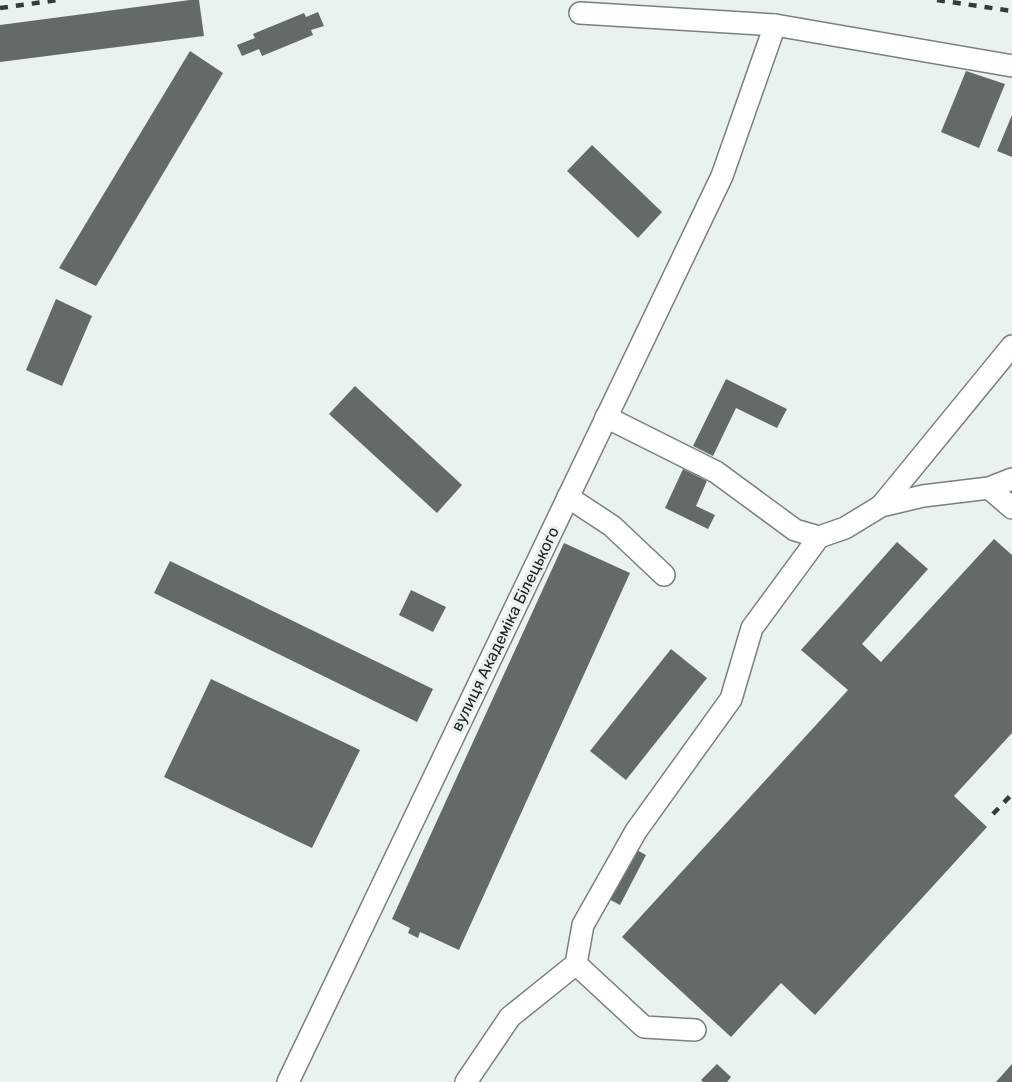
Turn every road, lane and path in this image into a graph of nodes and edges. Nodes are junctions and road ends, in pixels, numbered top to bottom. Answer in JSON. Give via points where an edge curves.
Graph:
{"nodes":[{"id":1,"x":580,"y":13,"type":"dead end"},
{"id":2,"x":775,"y":25,"type":"junction"},
{"id":3,"x":1012,"y":66,"type":"edge"},
{"id":4,"x":1012,"y":346,"type":"edge"},
{"id":5,"x":606,"y":417,"type":"junction"},
{"id":6,"x":1012,"y":479,"type":"edge"},
{"id":7,"x":989,"y":488,"type":"junction"},
{"id":8,"x":568,"y":497,"type":"junction"},
{"id":9,"x":881,"y":506,"type":"junction"},
{"id":10,"x":1012,"y":508,"type":"edge"},
{"id":11,"x":819,"y":537,"type":"junction"},
{"id":12,"x":664,"y":575,"type":"dead end"},
{"id":13,"x":576,"y":964,"type":"junction"},
{"id":14,"x":695,"y":1030,"type":"dead end"},
{"id":15,"x":288,"y":1082,"type":"edge"},
{"id":16,"x":466,"y":1082,"type":"edge"}],
"edges":[{"from":1,"to":2,"type":"street"},
{"from":2,"to":3,"type":"street"},
{"from":2,"to":5,"type":"street","name":"вулиця Академіка Білецького","via":[[722,176]]},
{"from":4,"to":9,"type":"street"},
{"from":5,"to":8,"type":"street","name":"вулиця Академіка Білецького"},
{"from":5,"to":11,"type":"street","via":[[716,472],[795,530]]},
{"from":6,"to":7,"type":"street"},
{"from":7,"to":9,"type":"street"},
{"from":7,"to":10,"type":"street"},
{"from":8,"to":12,"type":"street","via":[[612,526]]},
{"from":8,"to":15,"type":"street","name":"вулиця Академіка Білецького"},
{"from":9,"to":11,"type":"street","via":[[845,528]]},
{"from":11,"to":13,"type":"street","via":[[752,628],[731,699],[636,831],[583,925]]},
{"from":13,"to":14,"type":"street","via":[[644,1027]]},
{"from":13,"to":16,"type":"street","via":[[510,1017]]}]}
